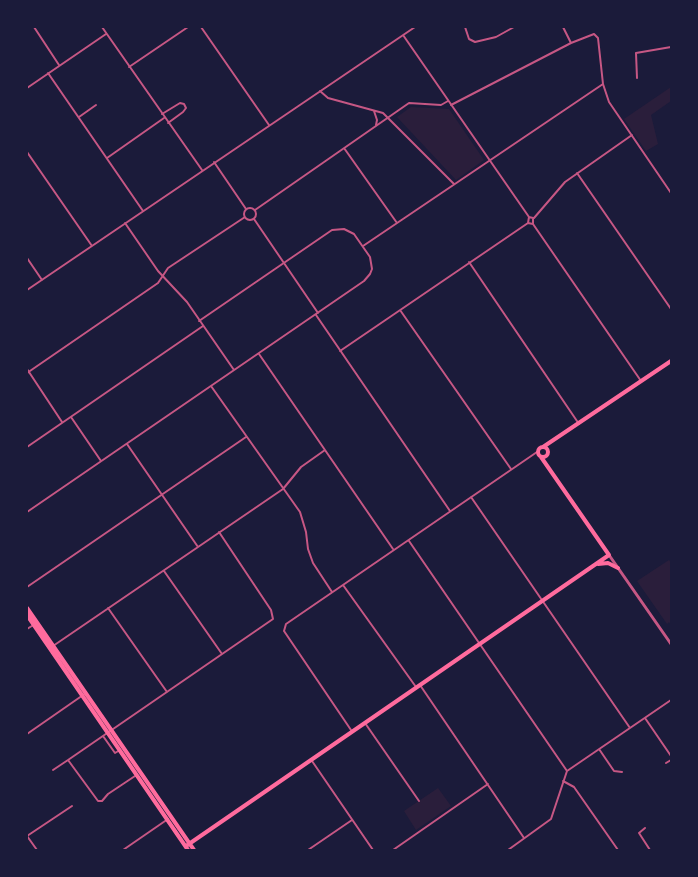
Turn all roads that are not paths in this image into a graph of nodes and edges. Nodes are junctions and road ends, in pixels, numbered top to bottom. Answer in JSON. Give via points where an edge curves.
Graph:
{"nodes":[{"id":1,"x":34,"y":27,"type":"edge"},
{"id":2,"x":102,"y":27,"type":"edge"},
{"id":3,"x":188,"y":27,"type":"edge"},
{"id":4,"x":201,"y":27,"type":"edge"},
{"id":5,"x":415,"y":27,"type":"edge"},
{"id":6,"x":465,"y":27,"type":"edge"},
{"id":7,"x":514,"y":27,"type":"edge"},
{"id":8,"x":563,"y":27,"type":"edge"},
{"id":9,"x":106,"y":34,"type":"junction"},
{"id":10,"x":403,"y":35,"type":"junction"},
{"id":11,"x":571,"y":43,"type":"junction"},
{"id":12,"x":671,"y":47,"type":"edge"},
{"id":13,"x":59,"y":66,"type":"junction"},
{"id":14,"x":129,"y":67,"type":"junction"},
{"id":15,"x":48,"y":74,"type":"junction"},
{"id":16,"x":637,"y":78,"type":"dead end"},
{"id":17,"x":603,"y":84,"type":"junction"},
{"id":18,"x":27,"y":88,"type":"edge"},
{"id":19,"x":320,"y":92,"type":"junction"},
{"id":20,"x":448,"y":100,"type":"junction"},
{"id":21,"x":96,"y":105,"type":"dead end"},
{"id":22,"x":451,"y":105,"type":"junction"},
{"id":23,"x":374,"y":110,"type":"junction"},
{"id":24,"x":162,"y":114,"type":"junction"},
{"id":25,"x":79,"y":117,"type":"junction"},
{"id":26,"x":389,"y":117,"type":"junction"},
{"id":27,"x":164,"y":118,"type":"junction"},
{"id":28,"x":168,"y":123,"type":"junction"},
{"id":29,"x":268,"y":124,"type":"junction"},
{"id":30,"x":376,"y":125,"type":"junction"},
{"id":31,"x":632,"y":135,"type":"junction"},
{"id":32,"x":344,"y":148,"type":"junction"},
{"id":33,"x":27,"y":152,"type":"edge"},
{"id":34,"x":107,"y":158,"type":"junction"},
{"id":35,"x":32,"y":160,"type":"junction"},
{"id":36,"x":489,"y":160,"type":"junction"},
{"id":37,"x":214,"y":162,"type":"junction"},
{"id":38,"x":27,"y":164,"type":"edge"},
{"id":39,"x":202,"y":170,"type":"junction"},
{"id":40,"x":577,"y":173,"type":"junction"},
{"id":41,"x":454,"y":184,"type":"junction"},
{"id":42,"x":671,"y":193,"type":"edge"},
{"id":43,"x":246,"y":209,"type":"junction"},
{"id":44,"x":255,"y":210,"type":"junction"},
{"id":45,"x":143,"y":211,"type":"junction"},
{"id":46,"x":245,"y":217,"type":"junction"},
{"id":47,"x":528,"y":217,"type":"junction"},
{"id":48,"x":534,"y":218,"type":"junction"},
{"id":49,"x":254,"y":219,"type":"junction"},
{"id":50,"x":125,"y":223,"type":"junction"},
{"id":51,"x":397,"y":223,"type":"junction"},
{"id":52,"x":528,"y":223,"type":"junction"},
{"id":53,"x":533,"y":224,"type":"junction"},
{"id":54,"x":92,"y":246,"type":"junction"},
{"id":55,"x":363,"y":246,"type":"junction"},
{"id":56,"x":27,"y":258,"type":"edge"},
{"id":57,"x":469,"y":262,"type":"junction"},
{"id":58,"x":283,"y":263,"type":"junction"},
{"id":59,"x":163,"y":277,"type":"junction"},
{"id":60,"x":42,"y":280,"type":"junction"},
{"id":61,"x":27,"y":291,"type":"edge"},
{"id":62,"x":671,"y":309,"type":"edge"},
{"id":63,"x":400,"y":310,"type":"junction"},
{"id":64,"x":317,"y":314,"type":"junction"},
{"id":65,"x":199,"y":321,"type":"junction"},
{"id":66,"x":203,"y":326,"type":"junction"},
{"id":67,"x":340,"y":351,"type":"junction"},
{"id":68,"x":259,"y":354,"type":"junction"},
{"id":69,"x":671,"y":360,"type":"edge"},
{"id":70,"x":234,"y":371,"type":"junction"},
{"id":71,"x":28,"y":372,"type":"edge"},
{"id":72,"x":641,"y":381,"type":"junction"},
{"id":73,"x":211,"y":386,"type":"junction"},
{"id":74,"x":71,"y":417,"type":"junction"},
{"id":75,"x":62,"y":423,"type":"junction"},
{"id":76,"x":579,"y":424,"type":"junction"},
{"id":77,"x":246,"y":437,"type":"junction"},
{"id":78,"x":558,"y":437,"type":"junction"},
{"id":79,"x":127,"y":444,"type":"junction"},
{"id":80,"x":27,"y":447,"type":"edge"},
{"id":81,"x":543,"y":447,"type":"junction"},
{"id":82,"x":325,"y":450,"type":"junction"},
{"id":83,"x":537,"y":452,"type":"junction"},
{"id":84,"x":547,"y":454,"type":"junction"},
{"id":85,"x":541,"y":457,"type":"junction"},
{"id":86,"x":102,"y":461,"type":"junction"},
{"id":87,"x":511,"y":469,"type":"junction"},
{"id":88,"x":551,"y":470,"type":"junction"},
{"id":89,"x":283,"y":489,"type":"junction"},
{"id":90,"x":162,"y":495,"type":"junction"},
{"id":91,"x":471,"y":496,"type":"junction"},
{"id":92,"x":450,"y":511,"type":"junction"},
{"id":93,"x":27,"y":512,"type":"edge"},
{"id":94,"x":219,"y":532,"type":"junction"},
{"id":95,"x":409,"y":540,"type":"junction"},
{"id":96,"x":198,"y":547,"type":"junction"},
{"id":97,"x":394,"y":550,"type":"junction"},
{"id":98,"x":609,"y":555,"type":"junction"},
{"id":99,"x":595,"y":565,"type":"junction"},
{"id":100,"x":618,"y":568,"type":"junction"},
{"id":101,"x":164,"y":571,"type":"junction"},
{"id":102,"x":343,"y":585,"type":"junction"},
{"id":103,"x":27,"y":586,"type":"edge"},
{"id":104,"x":332,"y":592,"type":"junction"},
{"id":105,"x":543,"y":601,"type":"junction"},
{"id":106,"x":27,"y":608,"type":"edge"},
{"id":107,"x":108,"y":608,"type":"junction"},
{"id":108,"x":27,"y":615,"type":"edge"},
{"id":109,"x":35,"y":624,"type":"junction"},
{"id":110,"x":27,"y":629,"type":"edge"},
{"id":111,"x":480,"y":644,"type":"junction"},
{"id":112,"x":671,"y":644,"type":"edge"},
{"id":113,"x":52,"y":647,"type":"junction"},
{"id":114,"x":222,"y":655,"type":"junction"},
{"id":115,"x":418,"y":686,"type":"junction"},
{"id":116,"x":167,"y":692,"type":"junction"},
{"id":117,"x":84,"y":694,"type":"junction"},
{"id":118,"x":671,"y":700,"type":"edge"},
{"id":119,"x":645,"y":718,"type":"junction"},
{"id":120,"x":365,"y":723,"type":"junction"},
{"id":121,"x":630,"y":728,"type":"junction"},
{"id":122,"x":352,"y":731,"type":"junction"},
{"id":123,"x":107,"y":733,"type":"junction"},
{"id":124,"x":27,"y":734,"type":"edge"},
{"id":125,"x":599,"y":749,"type":"junction"},
{"id":126,"x":671,"y":758,"type":"edge"},
{"id":127,"x":68,"y":760,"type":"junction"},
{"id":128,"x":311,"y":760,"type":"junction"},
{"id":129,"x":666,"y":764,"type":"dead end"},
{"id":130,"x":53,"y":770,"type":"dead end"},
{"id":131,"x":567,"y":771,"type":"junction"},
{"id":132,"x":622,"y":772,"type":"dead end"},
{"id":133,"x":137,"y":775,"type":"junction"},
{"id":134,"x":563,"y":781,"type":"junction"},
{"id":135,"x":488,"y":784,"type":"junction"},
{"id":136,"x":419,"y":801,"type":"dead end"},
{"id":137,"x":72,"y":806,"type":"dead end"},
{"id":138,"x":169,"y":818,"type":"junction"},
{"id":139,"x":352,"y":820,"type":"junction"},
{"id":140,"x":645,"y":828,"type":"dead end"},
{"id":141,"x":27,"y":836,"type":"edge"},
{"id":142,"x":524,"y":838,"type":"junction"},
{"id":143,"x":188,"y":847,"type":"edge"},
{"id":144,"x":37,"y":850,"type":"edge"},
{"id":145,"x":123,"y":850,"type":"edge"},
{"id":146,"x":194,"y":850,"type":"edge"},
{"id":147,"x":308,"y":850,"type":"edge"},
{"id":148,"x":373,"y":850,"type":"edge"},
{"id":149,"x":393,"y":850,"type":"edge"},
{"id":150,"x":508,"y":850,"type":"edge"},
{"id":151,"x":618,"y":850,"type":"edge"},
{"id":152,"x":650,"y":850,"type":"edge"}],
"edges":[{"from":1,"to":13,"type":"street"},
{"from":2,"to":9,"type":"street"},
{"from":3,"to":14,"type":"street"},
{"from":4,"to":29,"type":"street"},
{"from":5,"to":10,"type":"street"},
{"from":6,"to":7,"type":"street","via":[[469,39],[476,42]]},
{"from":8,"to":11,"type":"street"},
{"from":9,"to":13,"type":"street"},
{"from":9,"to":14,"type":"street"},
{"from":10,"to":19,"type":"street"},
{"from":10,"to":20,"type":"street"},
{"from":11,"to":17,"type":"street","via":[[594,34],[598,38]]},
{"from":11,"to":22,"type":"street"},
{"from":12,"to":16,"type":"street","via":[[636,53]]},
{"from":13,"to":15,"type":"street"},
{"from":14,"to":24,"type":"street"},
{"from":15,"to":18,"type":"street"},
{"from":15,"to":25,"type":"street"},
{"from":17,"to":31,"type":"street","via":[[609,102]]},
{"from":17,"to":36,"type":"street"},
{"from":19,"to":23,"type":"street","via":[[328,98]]},
{"from":19,"to":29,"type":"street"},
{"from":20,"to":22,"type":"street"},
{"from":20,"to":26,"type":"street","via":[[441,105],[409,103]]},
{"from":21,"to":25,"type":"street"},
{"from":22,"to":36,"type":"street"},
{"from":23,"to":26,"type":"street"},
{"from":23,"to":30,"type":"street"},
{"from":24,"to":27,"type":"street"},
{"from":24,"to":28,"type":"street","via":[[184,104],[183,112]]},
{"from":25,"to":34,"type":"street"},
{"from":26,"to":30,"type":"street"},
{"from":26,"to":41,"type":"street"},
{"from":27,"to":28,"type":"street"},
{"from":27,"to":34,"type":"street"},
{"from":28,"to":39,"type":"street"},
{"from":29,"to":37,"type":"street"},
{"from":30,"to":32,"type":"street"},
{"from":31,"to":40,"type":"street"},
{"from":31,"to":42,"type":"street"},
{"from":32,"to":44,"type":"street"},
{"from":32,"to":51,"type":"street"},
{"from":33,"to":35,"type":"street"},
{"from":34,"to":45,"type":"street"},
{"from":35,"to":38,"type":"street"},
{"from":35,"to":54,"type":"street"},
{"from":36,"to":41,"type":"street"},
{"from":36,"to":47,"type":"street"},
{"from":37,"to":39,"type":"street"},
{"from":37,"to":43,"type":"street"},
{"from":39,"to":45,"type":"street"},
{"from":40,"to":48,"type":"street"},
{"from":40,"to":62,"type":"street"},
{"from":41,"to":51,"type":"street"},
{"from":43,"to":44,"type":"street"},
{"from":43,"to":46,"type":"street"},
{"from":44,"to":49,"type":"street"},
{"from":45,"to":50,"type":"street"},
{"from":46,"to":49,"type":"street"},
{"from":46,"to":59,"type":"street","via":[[168,268]]},
{"from":47,"to":48,"type":"street"},
{"from":47,"to":52,"type":"street"},
{"from":48,"to":53,"type":"street"},
{"from":49,"to":58,"type":"street"},
{"from":50,"to":54,"type":"street"},
{"from":50,"to":59,"type":"street"},
{"from":51,"to":55,"type":"street"},
{"from":52,"to":53,"type":"street"},
{"from":52,"to":57,"type":"street"},
{"from":53,"to":72,"type":"street"},
{"from":54,"to":60,"type":"street"},
{"from":55,"to":58,"type":"street","via":[[354,234],[332,230]]},
{"from":55,"to":64,"type":"street","via":[[372,268],[368,278]]},
{"from":56,"to":60,"type":"street"},
{"from":57,"to":63,"type":"street"},
{"from":57,"to":76,"type":"street"},
{"from":58,"to":64,"type":"street"},
{"from":58,"to":65,"type":"street"},
{"from":59,"to":65,"type":"street"},
{"from":59,"to":71,"type":"street"},
{"from":60,"to":61,"type":"street"},
{"from":63,"to":67,"type":"street"},
{"from":63,"to":87,"type":"street"},
{"from":64,"to":67,"type":"street"},
{"from":64,"to":68,"type":"street"},
{"from":65,"to":66,"type":"street"},
{"from":66,"to":70,"type":"street"},
{"from":66,"to":74,"type":"street"},
{"from":67,"to":92,"type":"street"},
{"from":68,"to":70,"type":"street"},
{"from":68,"to":82,"type":"street"},
{"from":69,"to":72,"type":"main road"},
{"from":70,"to":73,"type":"street"},
{"from":71,"to":75,"type":"street"},
{"from":72,"to":76,"type":"main road"},
{"from":73,"to":77,"type":"street"},
{"from":73,"to":79,"type":"street"},
{"from":74,"to":75,"type":"street"},
{"from":74,"to":86,"type":"street"},
{"from":75,"to":80,"type":"street"},
{"from":76,"to":78,"type":"main road"},
{"from":77,"to":89,"type":"street"},
{"from":77,"to":90,"type":"street"},
{"from":78,"to":81,"type":"main road"},
{"from":78,"to":84,"type":"main road"},
{"from":79,"to":86,"type":"street"},
{"from":79,"to":90,"type":"street"},
{"from":81,"to":83,"type":"main road"},
{"from":81,"to":84,"type":"main road"},
{"from":82,"to":89,"type":"street","via":[[301,466]]},
{"from":82,"to":97,"type":"street"},
{"from":83,"to":85,"type":"main road"},
{"from":83,"to":87,"type":"street"},
{"from":84,"to":85,"type":"main road"},
{"from":84,"to":88,"type":"main road"},
{"from":85,"to":88,"type":"main road"},
{"from":86,"to":93,"type":"street"},
{"from":87,"to":91,"type":"street"},
{"from":88,"to":98,"type":"main road"},
{"from":89,"to":94,"type":"street"},
{"from":89,"to":104,"type":"street","via":[[300,512],[313,563]]},
{"from":90,"to":96,"type":"street"},
{"from":90,"to":103,"type":"street"},
{"from":91,"to":92,"type":"street"},
{"from":91,"to":105,"type":"street"},
{"from":92,"to":95,"type":"street"},
{"from":94,"to":96,"type":"street"},
{"from":94,"to":114,"type":"street","via":[[273,617]]},
{"from":95,"to":97,"type":"street"},
{"from":95,"to":111,"type":"street"},
{"from":96,"to":101,"type":"street"},
{"from":97,"to":102,"type":"street"},
{"from":98,"to":99,"type":"main road"},
{"from":98,"to":100,"type":"street"},
{"from":99,"to":100,"type":"main road","via":[[608,563]]},
{"from":99,"to":105,"type":"main road"},
{"from":100,"to":112,"type":"street"},
{"from":101,"to":107,"type":"street"},
{"from":101,"to":114,"type":"street"},
{"from":102,"to":104,"type":"street"},
{"from":102,"to":115,"type":"street"},
{"from":104,"to":122,"type":"street","via":[[286,624],[284,631]]},
{"from":105,"to":111,"type":"main road"},
{"from":105,"to":121,"type":"street"},
{"from":106,"to":109,"type":"main road"},
{"from":107,"to":113,"type":"street"},
{"from":107,"to":116,"type":"street"},
{"from":108,"to":109,"type":"main road"},
{"from":109,"to":110,"type":"street"},
{"from":109,"to":113,"type":"main road"},
{"from":111,"to":115,"type":"main road"},
{"from":111,"to":131,"type":"street"},
{"from":113,"to":117,"type":"main road"},
{"from":114,"to":116,"type":"street"},
{"from":115,"to":120,"type":"main road"},
{"from":115,"to":135,"type":"street"},
{"from":116,"to":123,"type":"street"},
{"from":117,"to":123,"type":"main road"},
{"from":117,"to":124,"type":"street"},
{"from":118,"to":119,"type":"street"},
{"from":119,"to":121,"type":"street"},
{"from":119,"to":126,"type":"street"},
{"from":120,"to":122,"type":"main road"},
{"from":120,"to":136,"type":"street"},
{"from":121,"to":125,"type":"street"},
{"from":122,"to":128,"type":"main road"},
{"from":123,"to":127,"type":"street"},
{"from":123,"to":133,"type":"main road"},
{"from":123,"to":138,"type":"main road"},
{"from":125,"to":131,"type":"street"},
{"from":125,"to":132,"type":"street","via":[[614,771]]},
{"from":126,"to":129,"type":"street"},
{"from":127,"to":130,"type":"street"},
{"from":127,"to":133,"type":"street","via":[[98,801]]},
{"from":128,"to":139,"type":"street"},
{"from":128,"to":143,"type":"main road"},
{"from":131,"to":134,"type":"street"},
{"from":133,"to":138,"type":"main road"},
{"from":134,"to":142,"type":"street","via":[[551,819]]},
{"from":134,"to":151,"type":"street","via":[[574,786]]},
{"from":135,"to":142,"type":"street"},
{"from":135,"to":149,"type":"street"},
{"from":137,"to":141,"type":"street"},
{"from":138,"to":143,"type":"main road"},
{"from":138,"to":145,"type":"street"},
{"from":139,"to":147,"type":"street"},
{"from":139,"to":148,"type":"street"},
{"from":140,"to":152,"type":"street","via":[[639,833]]},
{"from":141,"to":144,"type":"street"},
{"from":142,"to":150,"type":"street"},
{"from":143,"to":146,"type":"main road"}]}
